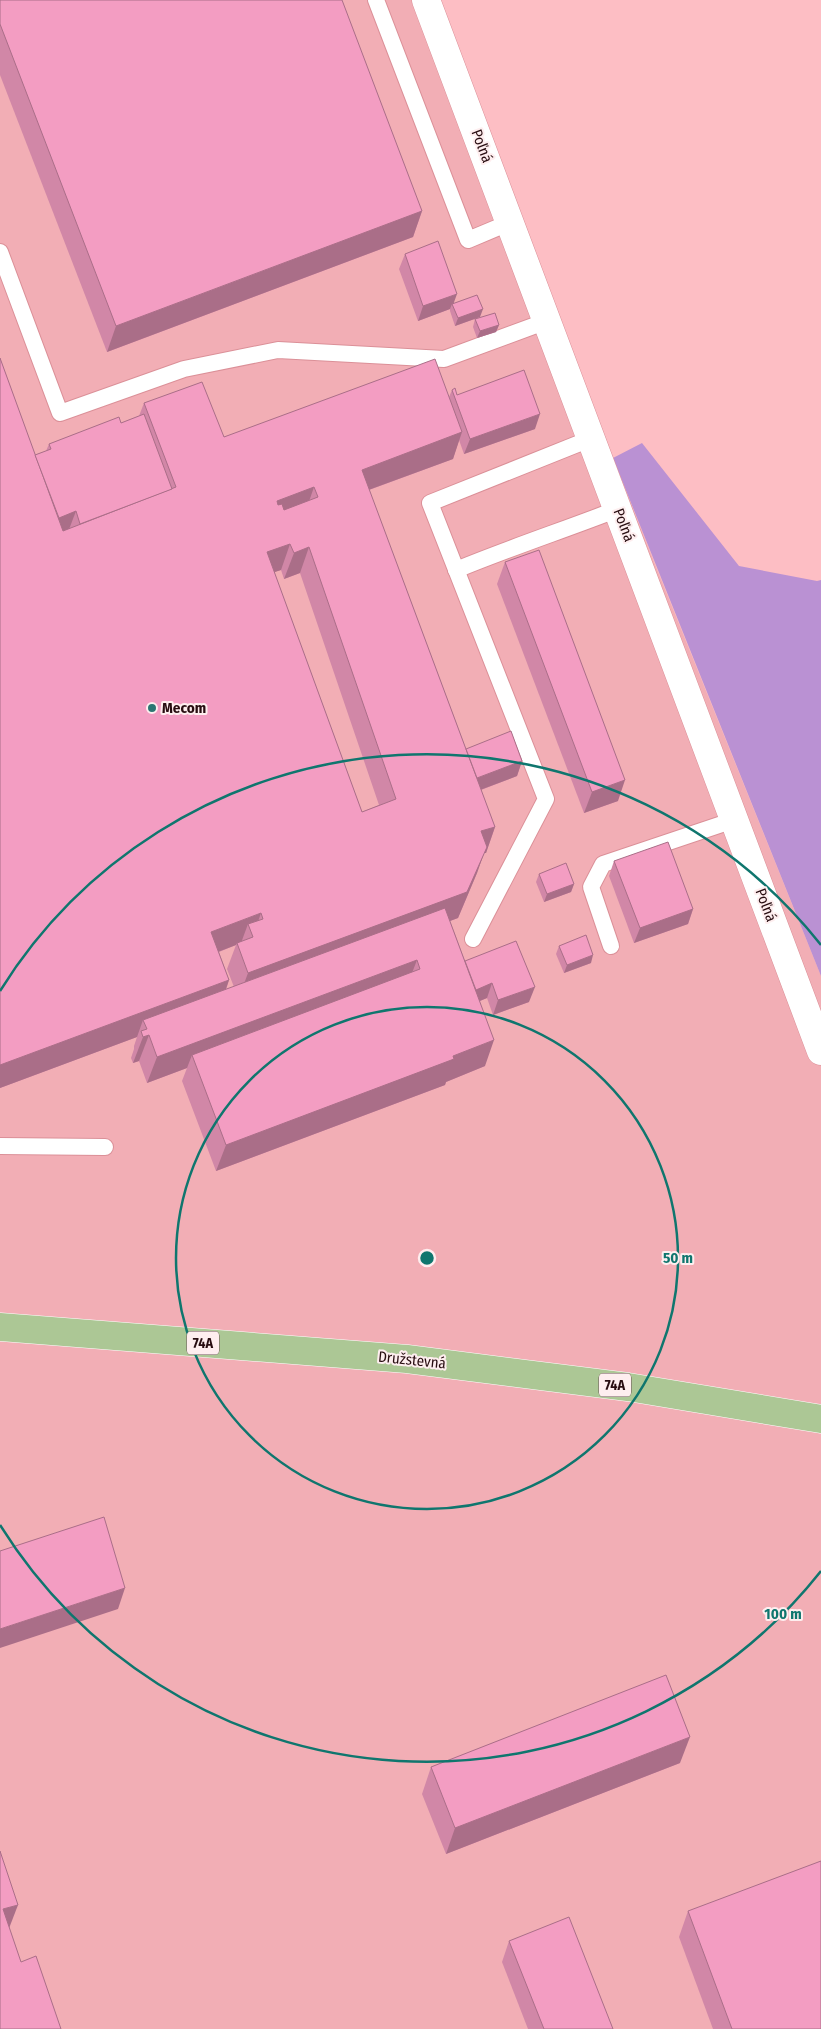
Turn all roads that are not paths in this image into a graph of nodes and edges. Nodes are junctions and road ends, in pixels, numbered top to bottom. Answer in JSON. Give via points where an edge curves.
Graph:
{"nodes":[{"id":1,"x":376,"y":0,"type":"edge"},
{"id":2,"x":426,"y":0,"type":"edge"},
{"id":3,"x":510,"y":222,"type":"junction"},
{"id":4,"x":0,"y":252,"type":"edge"},
{"id":5,"x":547,"y":321,"type":"junction"},
{"id":6,"x":590,"y":439,"type":"junction"},
{"id":7,"x":618,"y":509,"type":"junction"},
{"id":8,"x":456,"y":570,"type":"junction"},
{"id":9,"x":734,"y":820,"type":"junction"},
{"id":10,"x":473,"y":939,"type":"dead end"},
{"id":11,"x":611,"y":946,"type":"dead end"},
{"id":12,"x":821,"y":1051,"type":"edge"},
{"id":13,"x":0,"y":1146,"type":"edge"},
{"id":14,"x":105,"y":1147,"type":"dead end"},
{"id":15,"x":0,"y":1327,"type":"edge"},
{"id":16,"x":821,"y":1419,"type":"edge"}],
"edges":[{"from":1,"to":3,"type":"lane","via":[[468,240]]},
{"from":2,"to":3,"type":"street","name":"Poľná"},
{"from":3,"to":5,"type":"street","name":"Poľná"},
{"from":4,"to":5,"type":"lane","via":[[60,413],[184,370],[278,350],[444,360]]},
{"from":5,"to":6,"type":"street","name":"Poľná"},
{"from":6,"to":7,"type":"street","name":"Poľná"},
{"from":6,"to":8,"type":"lane","via":[[430,503]]},
{"from":7,"to":8,"type":"lane"},
{"from":7,"to":9,"type":"street","name":"Poľná"},
{"from":8,"to":10,"type":"lane","via":[[546,798]]},
{"from":9,"to":11,"type":"lane","via":[[603,864],[591,887]]},
{"from":9,"to":12,"type":"street","name":"Poľná"},
{"from":13,"to":14,"type":"lane"},
{"from":15,"to":16,"type":"main road","name":"Družstevná","number":"74A","via":[[407,1359],[628,1387]]}]}
